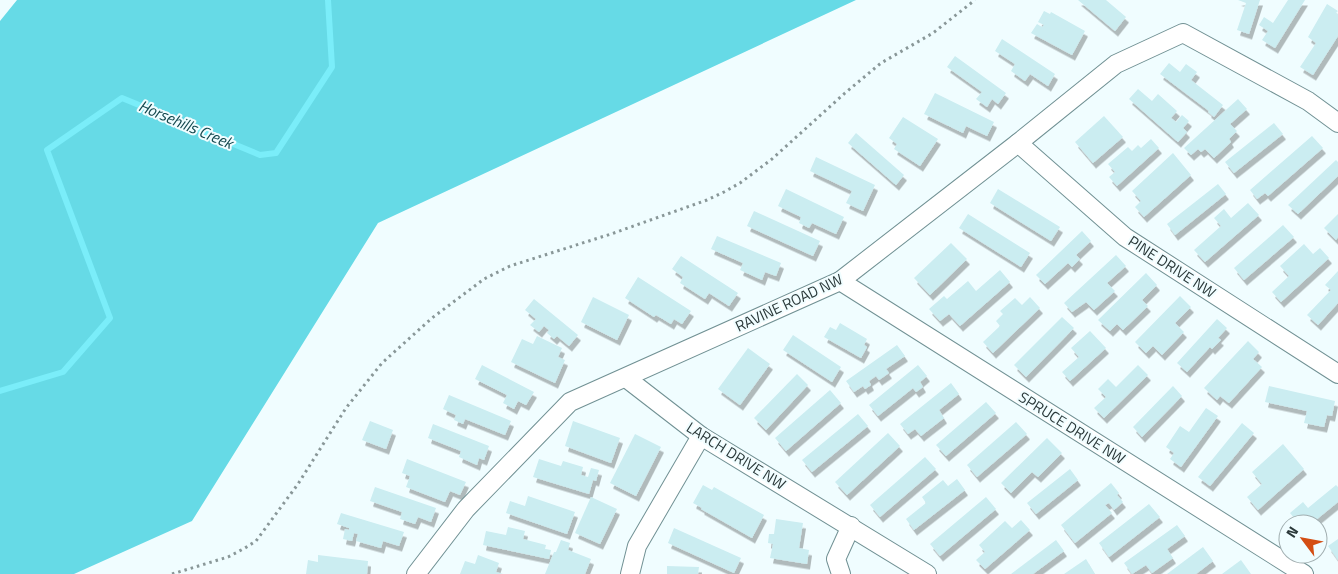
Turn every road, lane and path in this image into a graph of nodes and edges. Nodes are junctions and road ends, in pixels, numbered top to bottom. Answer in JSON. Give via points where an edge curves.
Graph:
{"nodes":[{"id":1,"x":975,"y":0,"type":"edge"},
{"id":2,"x":1338,"y":123,"type":"edge"},
{"id":3,"x":1018,"y":143,"type":"junction"},
{"id":4,"x":840,"y":281,"type":"junction"},
{"id":5,"x":1338,"y":374,"type":"edge"},
{"id":6,"x":626,"y":378,"type":"junction"},
{"id":7,"x":701,"y":436,"type":"junction"},
{"id":8,"x":851,"y":526,"type":"junction"},
{"id":9,"x":172,"y":574,"type":"edge"},
{"id":10,"x":416,"y":574,"type":"edge"},
{"id":11,"x":630,"y":574,"type":"edge"},
{"id":12,"x":842,"y":574,"type":"edge"},
{"id":13,"x":925,"y":574,"type":"edge"},
{"id":14,"x":1304,"y":574,"type":"edge"}],
"edges":[{"from":1,"to":9,"type":"path","via":[[933,32],[882,63],[740,183],[707,200],[510,266],[484,279],[432,318],[382,363],[346,408],[298,484],[256,541],[228,557]]},
{"from":2,"to":3,"type":"street","name":"RAVINE ROAD NW","via":[[1308,101],[1183,33],[1116,64]]},
{"from":3,"to":4,"type":"street","name":"RAVINE ROAD NW"},
{"from":3,"to":5,"type":"street","name":"PINE DRIVE NW","via":[[1124,237]]},
{"from":4,"to":6,"type":"street","name":"RAVINE ROAD NW"},
{"from":4,"to":14,"type":"street","name":"SPRUCE DRIVE NW"},
{"from":6,"to":7,"type":"street","name":"LARCH DRIVE NW"},
{"from":6,"to":10,"type":"street","name":"RAVINE ROAD NW","via":[[570,402],[466,509]]},
{"from":7,"to":8,"type":"street","name":"LARCH DRIVE NW"},
{"from":7,"to":11,"type":"street","via":[[637,546]]},
{"from":8,"to":12,"type":"street","via":[[836,560]]},
{"from":8,"to":13,"type":"street","name":"LARCH DRIVE NW"}]}
